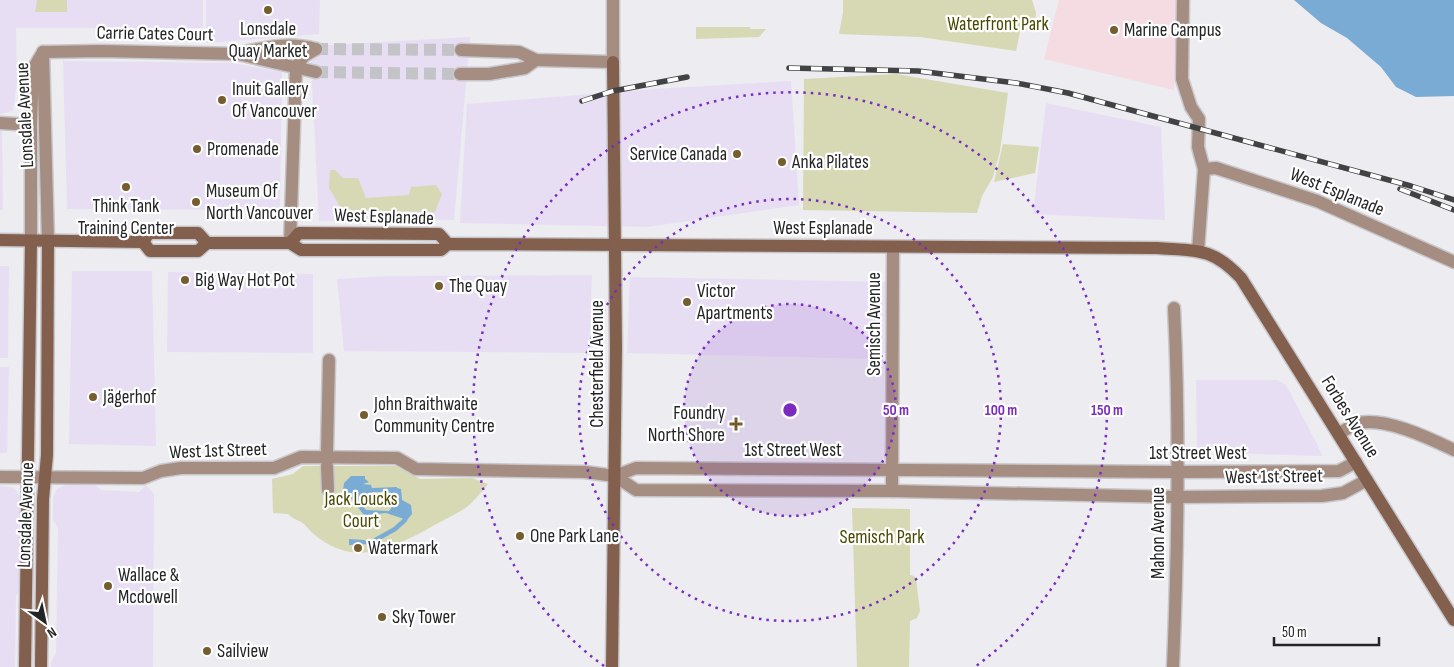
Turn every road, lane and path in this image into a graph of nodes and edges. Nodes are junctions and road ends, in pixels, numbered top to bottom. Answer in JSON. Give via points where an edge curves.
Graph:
{"nodes":[{"id":1,"x":613,"y":0,"type":"edge"},
{"id":2,"x":1183,"y":0,"type":"edge"},
{"id":3,"x":461,"y":50,"type":"tunnel mouth"},
{"id":4,"x":43,"y":52,"type":"junction"},
{"id":5,"x":238,"y":54,"type":"junction"},
{"id":6,"x":536,"y":60,"type":"junction"},
{"id":7,"x":613,"y":62,"type":"junction"},
{"id":8,"x":296,"y":67,"type":"junction"},
{"id":9,"x":316,"y":72,"type":"tunnel mouth"},
{"id":10,"x":460,"y":74,"type":"tunnel mouth"},
{"id":11,"x":0,"y":123,"type":"edge"},
{"id":12,"x":30,"y":125,"type":"junction"},
{"id":13,"x":1204,"y":169,"type":"junction"},
{"id":14,"x":0,"y":240,"type":"edge"},
{"id":15,"x":31,"y":241,"type":"junction"},
{"id":16,"x":48,"y":241,"type":"junction"},
{"id":17,"x":143,"y":242,"type":"junction"},
{"id":18,"x":290,"y":242,"type":"junction"},
{"id":19,"x":207,"y":243,"type":"junction"},
{"id":20,"x":616,"y":246,"type":"junction"},
{"id":21,"x":893,"y":247,"type":"junction"},
{"id":22,"x":1198,"y":251,"type":"junction"},
{"id":23,"x":1454,"y":262,"type":"edge"},
{"id":24,"x":1174,"y":308,"type":"dead end"},
{"id":25,"x":329,"y":360,"type":"dead end"},
{"id":26,"x":1339,"y":434,"type":"junction"},
{"id":27,"x":1454,"y":450,"type":"edge"},
{"id":28,"x":327,"y":451,"type":"dead end"},
{"id":29,"x":1356,"y":462,"type":"junction"},
{"id":30,"x":327,"y":466,"type":"dead end"},
{"id":31,"x":892,"y":469,"type":"junction"},
{"id":32,"x":1177,"y":472,"type":"junction"},
{"id":33,"x":615,"y":476,"type":"junction"},
{"id":34,"x":45,"y":477,"type":"junction"},
{"id":35,"x":0,"y":478,"type":"edge"},
{"id":36,"x":28,"y":478,"type":"junction"},
{"id":37,"x":1367,"y":480,"type":"junction"},
{"id":38,"x":328,"y":490,"type":"dead end"},
{"id":39,"x":892,"y":492,"type":"junction"},
{"id":40,"x":1177,"y":497,"type":"junction"},
{"id":41,"x":1454,"y":620,"type":"edge"},
{"id":42,"x":25,"y":667,"type":"edge"},
{"id":43,"x":41,"y":667,"type":"edge"},
{"id":44,"x":612,"y":667,"type":"edge"},
{"id":45,"x":1173,"y":667,"type":"edge"}],
"edges":[{"from":1,"to":7,"type":"street"},
{"from":2,"to":13,"type":"street","via":[[1182,79],[1198,120],[1198,147]]},
{"from":3,"to":6,"type":"street","via":[[519,52]]},
{"from":4,"to":5,"type":"street","name":"Carrie Cates Court","via":[[101,50]]},
{"from":4,"to":12,"type":"street","name":"Lonsdale Avenue","via":[[33,69]]},
{"from":4,"to":16,"type":"street","name":"Lonsdale Avenue"},
{"from":5,"to":8,"type":"street","name":"Carrie Cates Court"},
{"from":5,"to":8,"type":"street","via":[[271,46],[316,49],[304,56]]},
{"from":6,"to":7,"type":"street"},
{"from":6,"to":10,"type":"street","via":[[525,68],[489,74]]},
{"from":7,"to":20,"type":"main road","name":"Chesterfield Avenue"},
{"from":8,"to":9,"type":"street","name":"Carrie Cates Court"},
{"from":8,"to":18,"type":"street"},
{"from":11,"to":12,"type":"street"},
{"from":12,"to":15,"type":"street","name":"Lonsdale Avenue"},
{"from":13,"to":22,"type":"street"},
{"from":13,"to":23,"type":"street","name":"West Esplanade","via":[[1216,168],[1317,201]]},
{"from":14,"to":15,"type":"main road","name":"West Esplanade"},
{"from":15,"to":16,"type":"main road","name":"West Esplanade"},
{"from":15,"to":36,"type":"main road","name":"Lonsdale Avenue"},
{"from":16,"to":17,"type":"main road","name":"West Esplanade"},
{"from":16,"to":34,"type":"main road","name":"Lonsdale Avenue"},
{"from":17,"to":19,"type":"main road","name":"West Esplanade","via":[[150,251],[198,251]]},
{"from":17,"to":19,"type":"main road","name":"West Esplanade","via":[[149,233],[198,233]]},
{"from":18,"to":19,"type":"main road","name":"West Esplanade"},
{"from":18,"to":20,"type":"main road","name":"West Esplanade","via":[[301,250],[441,250],[448,244]]},
{"from":20,"to":21,"type":"main road","name":"West Esplanade"},
{"from":20,"to":33,"type":"main road","name":"Chesterfield Avenue"},
{"from":21,"to":22,"type":"main road","name":"West Esplanade"},
{"from":21,"to":31,"type":"street","name":"Semisch Avenue"},
{"from":22,"to":26,"type":"main road","name":"Forbes Avenue","via":[[1216,256],[1242,278]]},
{"from":24,"to":32,"type":"street","name":"Mahon Avenue"},
{"from":25,"to":28,"type":"street"},
{"from":26,"to":27,"type":"street","via":[[1355,424],[1392,425]]},
{"from":26,"to":29,"type":"main road","name":"Forbes Avenue"},
{"from":29,"to":32,"type":"street","name":"1st Street West","via":[[1339,472]]},
{"from":29,"to":37,"type":"main road","name":"Forbes Avenue"},
{"from":30,"to":38,"type":"street"},
{"from":31,"to":32,"type":"street","name":"1st Street West"},
{"from":31,"to":33,"type":"street","name":"1st Street West","via":[[636,468]]},
{"from":31,"to":39,"type":"street","name":"Semisch Avenue"},
{"from":32,"to":40,"type":"street","name":"Mahon Avenue"},
{"from":33,"to":34,"type":"street","name":"West 1st Street","via":[[585,472],[416,469],[397,458],[301,457],[274,468],[181,468],[143,478]]},
{"from":33,"to":39,"type":"street","via":[[636,490]]},
{"from":33,"to":44,"type":"main road","name":"Chesterfield Avenue"},
{"from":34,"to":36,"type":"street","name":"West 1st Street"},
{"from":34,"to":43,"type":"main road","name":"Lonsdale Avenue"},
{"from":35,"to":36,"type":"street","name":"West 1st Street"},
{"from":36,"to":42,"type":"main road","name":"Lonsdale Avenue"},
{"from":37,"to":40,"type":"street","name":"West 1st Street","via":[[1335,495]]},
{"from":37,"to":41,"type":"main road","name":"Forbes Avenue"},
{"from":39,"to":40,"type":"street"},
{"from":40,"to":45,"type":"street","name":"Mahon Avenue"}]}
